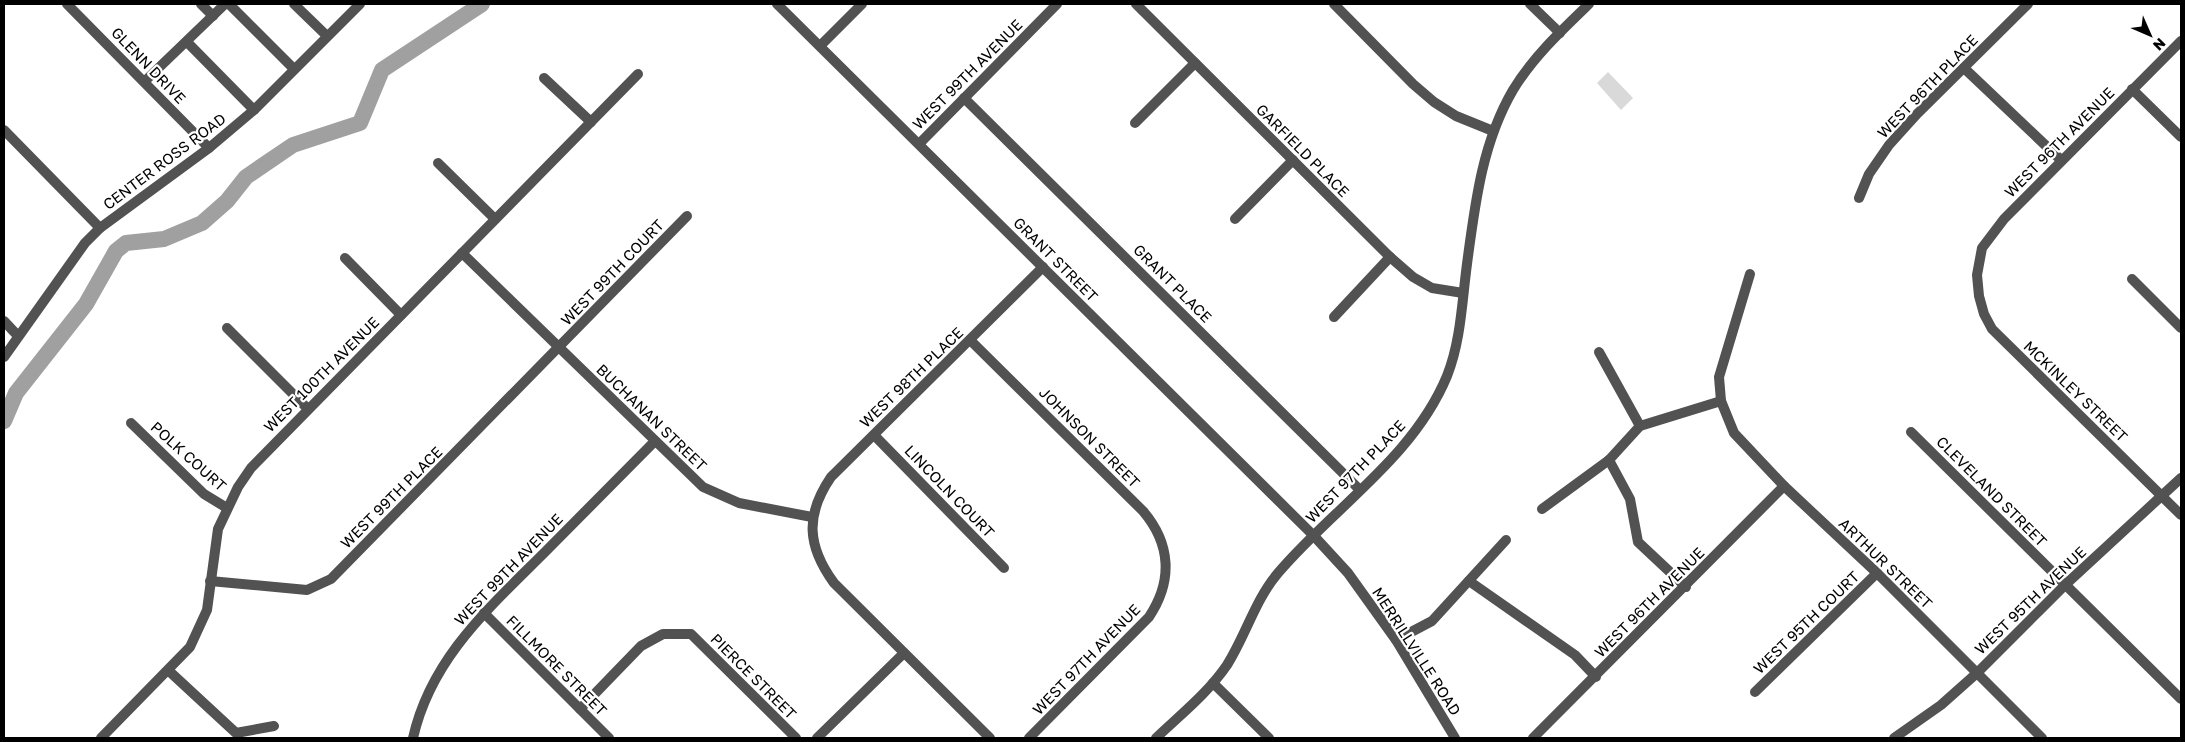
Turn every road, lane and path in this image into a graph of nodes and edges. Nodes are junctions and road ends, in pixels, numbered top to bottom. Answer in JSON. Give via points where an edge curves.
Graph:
{"nodes":[{"id":1,"x":67,"y":4,"type":"edge"},
{"id":2,"x":202,"y":4,"type":"edge"},
{"id":3,"x":225,"y":4,"type":"edge"},
{"id":4,"x":229,"y":4,"type":"edge"},
{"id":5,"x":294,"y":4,"type":"edge"},
{"id":6,"x":360,"y":4,"type":"edge"},
{"id":7,"x":777,"y":4,"type":"edge"},
{"id":8,"x":862,"y":4,"type":"edge"},
{"id":9,"x":1057,"y":4,"type":"edge"},
{"id":10,"x":1136,"y":4,"type":"edge"},
{"id":11,"x":1334,"y":4,"type":"edge"},
{"id":12,"x":1530,"y":4,"type":"edge"},
{"id":13,"x":1589,"y":4,"type":"edge"},
{"id":14,"x":2028,"y":4,"type":"edge"},
{"id":15,"x":213,"y":16,"type":"junction"},
{"id":16,"x":1560,"y":33,"type":"junction"},
{"id":17,"x":327,"y":36,"type":"junction"},
{"id":18,"x":2181,"y":41,"type":"edge"},
{"id":19,"x":187,"y":42,"type":"junction"},
{"id":20,"x":820,"y":46,"type":"junction"},
{"id":21,"x":1195,"y":63,"type":"junction"},
{"id":22,"x":1964,"y":68,"type":"junction"},
{"id":23,"x":294,"y":69,"type":"junction"},
{"id":24,"x":638,"y":74,"type":"dead end"},
{"id":25,"x":544,"y":78,"type":"dead end"},
{"id":26,"x":145,"y":81,"type":"junction"},
{"id":27,"x":2132,"y":89,"type":"junction"},
{"id":28,"x":964,"y":98,"type":"junction"},
{"id":29,"x":254,"y":110,"type":"junction"},
{"id":30,"x":591,"y":122,"type":"junction"},
{"id":31,"x":1135,"y":123,"type":"dead end"},
{"id":32,"x":4,"y":130,"type":"edge"},
{"id":33,"x":1493,"y":131,"type":"junction"},
{"id":34,"x":2181,"y":137,"type":"edge"},
{"id":35,"x":919,"y":144,"type":"junction"},
{"id":36,"x":209,"y":148,"type":"junction"},
{"id":37,"x":1293,"y":160,"type":"junction"},
{"id":38,"x":2061,"y":160,"type":"junction"},
{"id":39,"x":438,"y":163,"type":"dead end"},
{"id":40,"x":1859,"y":198,"type":"dead end"},
{"id":41,"x":687,"y":216,"type":"dead end"},
{"id":42,"x":1235,"y":218,"type":"dead end"},
{"id":43,"x":495,"y":219,"type":"junction"},
{"id":44,"x":100,"y":228,"type":"junction"},
{"id":45,"x":462,"y":253,"type":"junction"},
{"id":46,"x":1390,"y":257,"type":"junction"},
{"id":47,"x":345,"y":258,"type":"dead end"},
{"id":48,"x":1043,"y":267,"type":"junction"},
{"id":49,"x":1750,"y":274,"type":"dead end"},
{"id":50,"x":1977,"y":274,"type":"joint"},
{"id":51,"x":2132,"y":279,"type":"dead end"},
{"id":52,"x":1464,"y":293,"type":"junction"},
{"id":53,"x":401,"y":315,"type":"junction"},
{"id":54,"x":1334,"y":316,"type":"dead end"},
{"id":55,"x":4,"y":321,"type":"edge"},
{"id":56,"x":227,"y":328,"type":"dead end"},
{"id":57,"x":2181,"y":328,"type":"edge"},
{"id":58,"x":18,"y":336,"type":"junction"},
{"id":59,"x":970,"y":340,"type":"junction"},
{"id":60,"x":559,"y":348,"type":"junction"},
{"id":61,"x":1599,"y":352,"type":"dead end"},
{"id":62,"x":4,"y":357,"type":"edge"},
{"id":63,"x":1720,"y":401,"type":"junction"},
{"id":64,"x":308,"y":409,"type":"junction"},
{"id":65,"x":131,"y":423,"type":"dead end"},
{"id":66,"x":1640,"y":426,"type":"junction"},
{"id":67,"x":1910,"y":432,"type":"dead end"},
{"id":68,"x":874,"y":435,"type":"junction"},
{"id":69,"x":655,"y":441,"type":"junction"},
{"id":70,"x":1609,"y":460,"type":"junction"},
{"id":71,"x":2181,"y":478,"type":"edge"},
{"id":72,"x":1784,"y":486,"type":"junction"},
{"id":73,"x":1360,"y":490,"type":"junction"},
{"id":74,"x":2163,"y":496,"type":"junction"},
{"id":75,"x":227,"y":508,"type":"junction"},
{"id":76,"x":1542,"y":509,"type":"dead end"},
{"id":77,"x":2181,"y":515,"type":"edge"},
{"id":78,"x":812,"y":517,"type":"junction"},
{"id":79,"x":1314,"y":536,"type":"junction"},
{"id":80,"x":1506,"y":540,"type":"dead end"},
{"id":81,"x":1004,"y":568,"type":"dead end"},
{"id":82,"x":1166,"y":568,"type":"joint"},
{"id":83,"x":1877,"y":573,"type":"junction"},
{"id":84,"x":210,"y":581,"type":"junction"},
{"id":85,"x":1469,"y":582,"type":"junction"},
{"id":86,"x":2065,"y":585,"type":"junction"},
{"id":87,"x":1686,"y":587,"type":"junction"},
{"id":88,"x":484,"y":613,"type":"junction"},
{"id":89,"x":1396,"y":640,"type":"junction"},
{"id":90,"x":904,"y":653,"type":"junction"},
{"id":91,"x":169,"y":670,"type":"junction"},
{"id":92,"x":1977,"y":673,"type":"junction"},
{"id":93,"x":1596,"y":677,"type":"junction"},
{"id":94,"x":1214,"y":683,"type":"junction"},
{"id":95,"x":1755,"y":692,"type":"dead end"},
{"id":96,"x":2181,"y":699,"type":"edge"},
{"id":97,"x":580,"y":708,"type":"junction"},
{"id":98,"x":274,"y":726,"type":"dead end"},
{"id":99,"x":101,"y":738,"type":"edge"},
{"id":100,"x":414,"y":738,"type":"edge"},
{"id":101,"x":609,"y":738,"type":"edge"},
{"id":102,"x":796,"y":738,"type":"edge"},
{"id":103,"x":817,"y":738,"type":"edge"},
{"id":104,"x":990,"y":738,"type":"edge"},
{"id":105,"x":1029,"y":738,"type":"edge"},
{"id":106,"x":1156,"y":738,"type":"edge"},
{"id":107,"x":1269,"y":738,"type":"edge"},
{"id":108,"x":1455,"y":738,"type":"edge"},
{"id":109,"x":1534,"y":738,"type":"edge"},
{"id":110,"x":1894,"y":738,"type":"edge"},
{"id":111,"x":2042,"y":738,"type":"edge"}],
"edges":[{"from":1,"to":26,"type":"street","name":"GLENN DRIVE"},
{"from":2,"to":15,"type":"street"},
{"from":3,"to":15,"type":"street"},
{"from":4,"to":23,"type":"street"},
{"from":5,"to":17,"type":"street"},
{"from":6,"to":17,"type":"street","name":"CENTER ROSS ROAD"},
{"from":7,"to":20,"type":"street","name":"GRANT STREET"},
{"from":8,"to":20,"type":"street"},
{"from":9,"to":28,"type":"street","name":"WEST 99TH AVENUE"},
{"from":10,"to":21,"type":"street","name":"GARFIELD PLACE"},
{"from":11,"to":33,"type":"street","via":[[1434,102],[1456,116]]},
{"from":12,"to":16,"type":"street"},
{"from":13,"to":16,"type":"street","name":"WEST 97TH PLACE"},
{"from":14,"to":22,"type":"street","name":"WEST 96TH PLACE"},
{"from":15,"to":19,"type":"street"},
{"from":16,"to":33,"type":"street","name":"WEST 97TH PLACE","via":[[1514,89]]},
{"from":17,"to":23,"type":"street","name":"CENTER ROSS ROAD"},
{"from":18,"to":27,"type":"street","name":"WEST 96TH AVENUE"},
{"from":19,"to":26,"type":"street"},
{"from":19,"to":29,"type":"street"},
{"from":20,"to":35,"type":"street","name":"GRANT STREET"},
{"from":21,"to":31,"type":"street"},
{"from":21,"to":37,"type":"street","name":"GARFIELD PLACE"},
{"from":22,"to":38,"type":"street"},
{"from":22,"to":40,"type":"street","name":"WEST 96TH PLACE","via":[[1889,145],[1869,174]]},
{"from":23,"to":29,"type":"street","name":"CENTER ROSS ROAD"},
{"from":24,"to":30,"type":"street","name":"WEST 100TH AVENUE"},
{"from":25,"to":30,"type":"street"},
{"from":26,"to":36,"type":"street","name":"GLENN DRIVE"},
{"from":27,"to":34,"type":"street"},
{"from":27,"to":38,"type":"street","name":"WEST 96TH AVENUE"},
{"from":28,"to":35,"type":"street","name":"WEST 99TH AVENUE"},
{"from":28,"to":73,"type":"street","name":"GRANT PLACE"},
{"from":29,"to":36,"type":"street","name":"CENTER ROSS ROAD"},
{"from":30,"to":43,"type":"street","name":"WEST 100TH AVENUE"},
{"from":32,"to":44,"type":"street"},
{"from":33,"to":52,"type":"street","name":"WEST 97TH PLACE","via":[[1482,170]]},
{"from":35,"to":48,"type":"street","name":"GRANT STREET"},
{"from":36,"to":44,"type":"street","name":"CENTER ROSS ROAD"},
{"from":37,"to":42,"type":"street"},
{"from":37,"to":46,"type":"street","name":"GARFIELD PLACE"},
{"from":38,"to":50,"type":"street","name":"WEST 96TH AVENUE","via":[[2004,219],[1982,248]]},
{"from":39,"to":43,"type":"street"},
{"from":41,"to":60,"type":"street","name":"WEST 99TH COURT"},
{"from":43,"to":45,"type":"street","name":"WEST 100TH AVENUE"},
{"from":44,"to":58,"type":"street","name":"CENTER ROSS ROAD","via":[[85,243]]},
{"from":45,"to":53,"type":"street","name":"WEST 100TH AVENUE"},
{"from":45,"to":60,"type":"street","name":"BUCHANAN STREET"},
{"from":46,"to":52,"type":"street","name":"GARFIELD PLACE","via":[[1432,288]]},
{"from":46,"to":54,"type":"street"},
{"from":47,"to":53,"type":"street"},
{"from":48,"to":59,"type":"street","name":"WEST 98TH PLACE"},
{"from":48,"to":79,"type":"street","name":"GRANT STREET"},
{"from":49,"to":63,"type":"street","via":[[1719,377]]},
{"from":50,"to":74,"type":"street","name":"MCKINLEY STREET","via":[[1979,296],[1992,329]]},
{"from":51,"to":57,"type":"street"},
{"from":52,"to":73,"type":"street","name":"WEST 97TH PLACE","via":[[1455,354],[1435,402],[1412,436]]},
{"from":53,"to":64,"type":"street","name":"WEST 100TH AVENUE"},
{"from":55,"to":58,"type":"street"},
{"from":56,"to":64,"type":"street"},
{"from":58,"to":62,"type":"street","name":"CENTER ROSS ROAD"},
{"from":59,"to":68,"type":"street","name":"WEST 98TH PLACE"},
{"from":59,"to":82,"type":"street","name":"JOHNSON STREET","via":[[1152,521],[1160,536]]},
{"from":60,"to":69,"type":"street","name":"BUCHANAN STREET"},
{"from":60,"to":84,"type":"street","name":"WEST 99TH PLACE","via":[[331,579],[307,590]]},
{"from":61,"to":66,"type":"street"},
{"from":63,"to":66,"type":"street"},
{"from":63,"to":72,"type":"street","name":"ARTHUR STREET","via":[[1734,433]]},
{"from":64,"to":75,"type":"street","name":"WEST 100TH AVENUE","via":[[251,468]]},
{"from":65,"to":75,"type":"street","name":"POLK COURT","via":[[204,494]]},
{"from":66,"to":70,"type":"street"},
{"from":67,"to":86,"type":"street","name":"CLEVELAND STREET"},
{"from":68,"to":78,"type":"street","name":"WEST 98TH PLACE","via":[[831,477],[820,493]]},
{"from":68,"to":81,"type":"street","name":"LINCOLN COURT"},
{"from":69,"to":78,"type":"street","name":"BUCHANAN STREET","via":[[703,487],[739,502]]},
{"from":69,"to":88,"type":"street","name":"WEST 99TH AVENUE"},
{"from":70,"to":76,"type":"street"},
{"from":70,"to":87,"type":"street","via":[[1630,499],[1638,542]]},
{"from":71,"to":74,"type":"street","name":"WEST 95TH AVENUE"},
{"from":72,"to":83,"type":"street","name":"ARTHUR STREET"},
{"from":72,"to":87,"type":"street","name":"WEST 96TH AVENUE"},
{"from":73,"to":79,"type":"street","name":"WEST 97TH PLACE"},
{"from":74,"to":77,"type":"street","name":"MCKINLEY STREET"},
{"from":74,"to":86,"type":"street","name":"WEST 95TH AVENUE"},
{"from":75,"to":84,"type":"street","name":"WEST 100TH AVENUE","via":[[218,529]]},
{"from":78,"to":90,"type":"street","via":[[815,548],[823,568]]},
{"from":79,"to":89,"type":"street","name":"MERRILLVILLE ROAD","via":[[1348,573]]},
{"from":79,"to":94,"type":"street","name":"WEST 97TH PLACE","via":[[1269,584],[1228,664]]},
{"from":80,"to":85,"type":"street"},
{"from":82,"to":105,"type":"street","name":"WEST 97TH AVENUE","via":[[1164,588],[1149,617]]},
{"from":83,"to":92,"type":"street","name":"ARTHUR STREET"},
{"from":83,"to":95,"type":"street","name":"WEST 95TH COURT"},
{"from":84,"to":91,"type":"street","name":"WEST 100TH AVENUE","via":[[200,629],[190,647]]},
{"from":85,"to":89,"type":"street","via":[[1432,621]]},
{"from":85,"to":93,"type":"street","via":[[1575,655]]},
{"from":86,"to":92,"type":"street","name":"WEST 95TH AVENUE"},
{"from":86,"to":96,"type":"street","name":"CLEVELAND STREET"},
{"from":87,"to":93,"type":"street","name":"WEST 96TH AVENUE"},
{"from":88,"to":97,"type":"street","name":"FILLMORE STREET"},
{"from":88,"to":100,"type":"street","name":"WEST 99TH AVENUE","via":[[455,647],[432,682]]},
{"from":89,"to":108,"type":"street","name":"MERRILLVILLE ROAD"},
{"from":90,"to":103,"type":"street"},
{"from":90,"to":104,"type":"street"},
{"from":91,"to":98,"type":"street","via":[[236,733]]},
{"from":91,"to":99,"type":"street","name":"WEST 100TH AVENUE"},
{"from":92,"to":110,"type":"street","name":"WEST 95TH AVENUE","via":[[1941,705]]},
{"from":92,"to":111,"type":"street","name":"ARTHUR STREET"},
{"from":93,"to":109,"type":"street","name":"WEST 96TH AVENUE"},
{"from":94,"to":106,"type":"street","name":"WEST 97TH PLACE"},
{"from":94,"to":107,"type":"street"},
{"from":97,"to":101,"type":"street","name":"FILLMORE STREET"},
{"from":97,"to":102,"type":"street","name":"PIERCE STREET","via":[[641,646],[664,634],[691,634]]}]}
